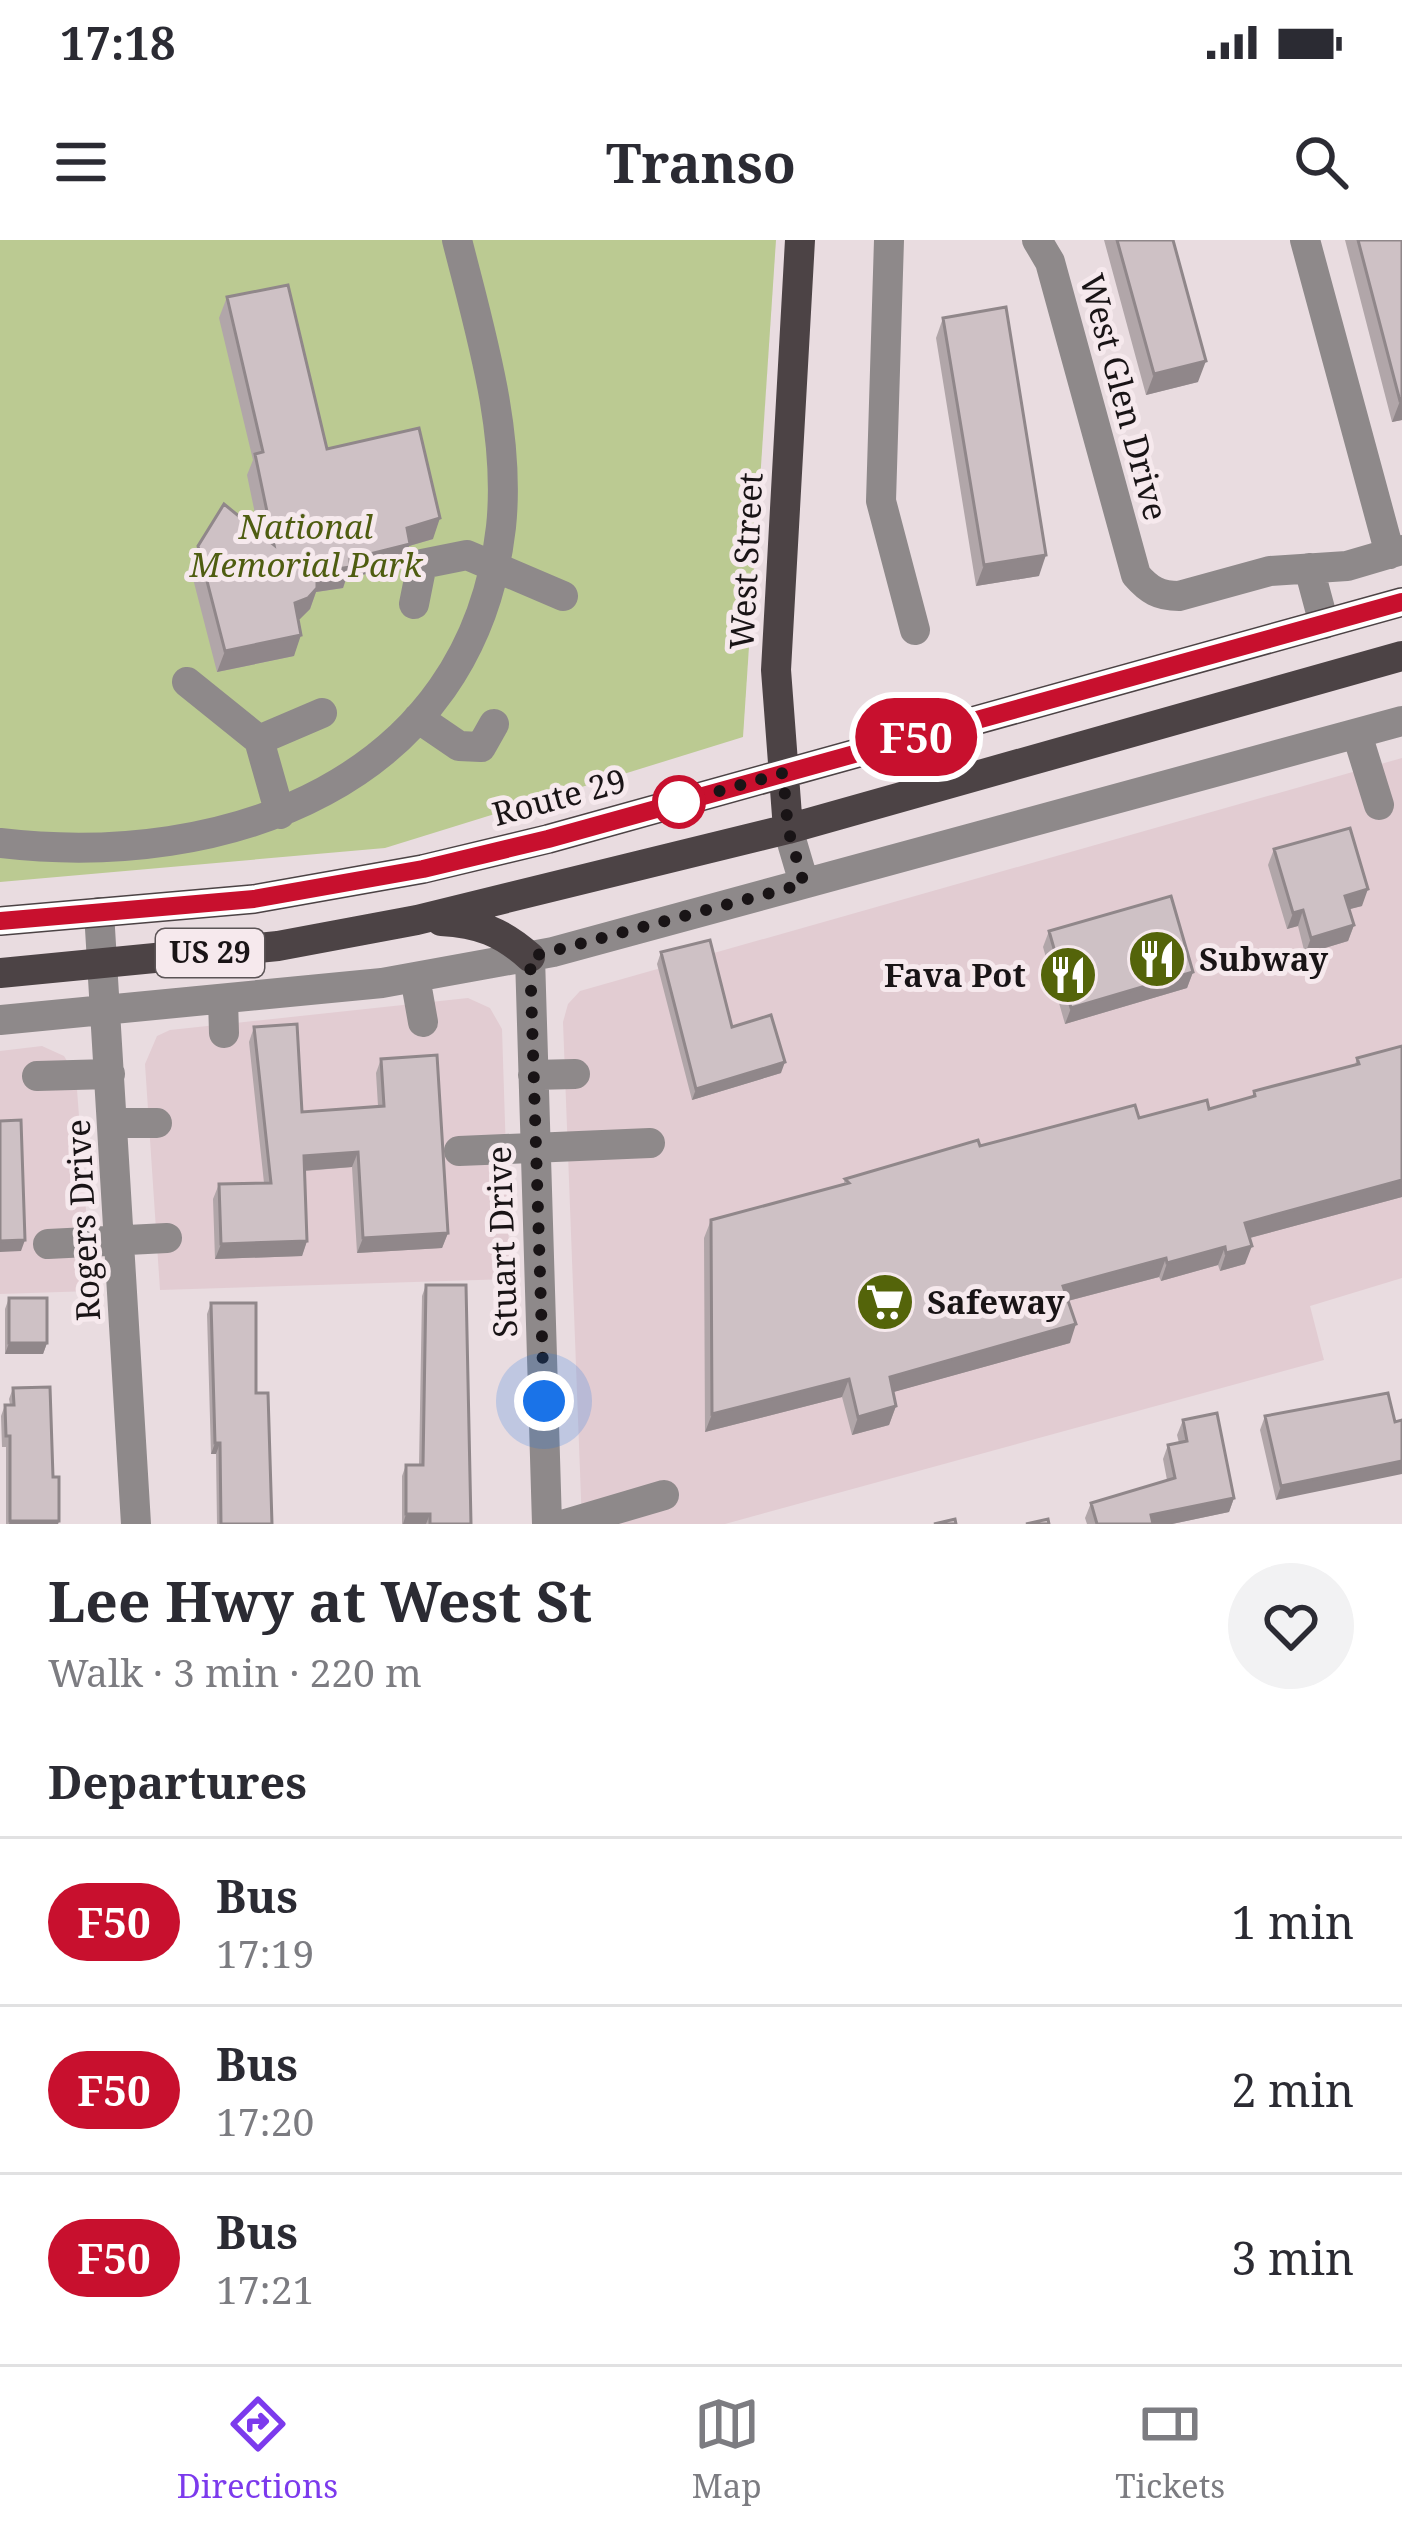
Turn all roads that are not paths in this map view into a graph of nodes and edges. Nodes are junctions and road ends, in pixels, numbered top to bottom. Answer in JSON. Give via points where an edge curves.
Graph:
{"nodes":[{"id":1,"x":458,"y":240,"type":"edge"},
{"id":2,"x":800,"y":240,"type":"edge"},
{"id":3,"x":889,"y":240,"type":"edge"},
{"id":4,"x":1037,"y":240,"type":"edge"},
{"id":5,"x":1304,"y":240,"type":"edge"},
{"id":6,"x":1396,"y":552,"type":"edge"},
{"id":7,"x":493,"y":566,"type":"junction"},
{"id":8,"x":1309,"y":568,"type":"junction"},
{"id":9,"x":563,"y":596,"type":"dead end"},
{"id":10,"x":1402,"y":602,"type":"edge"},
{"id":11,"x":415,"y":604,"type":"dead end"},
{"id":12,"x":1324,"y":624,"type":"junction"},
{"id":13,"x":915,"y":630,"type":"dead end"},
{"id":14,"x":1402,"y":656,"type":"edge"},
{"id":15,"x":187,"y":682,"type":"dead end"},
{"id":16,"x":322,"y":713,"type":"dead end"},
{"id":17,"x":418,"y":718,"type":"junction"},
{"id":18,"x":1402,"y":721,"type":"edge"},
{"id":19,"x":494,"y":724,"type":"dead end"},
{"id":20,"x":1358,"y":734,"type":"junction"},
{"id":21,"x":260,"y":740,"type":"junction"},
{"id":22,"x":783,"y":773,"type":"junction"},
{"id":23,"x":1379,"y":805,"type":"dead end"},
{"id":24,"x":280,"y":814,"type":"junction"},
{"id":25,"x":788,"y":829,"type":"junction"},
{"id":26,"x":0,"y":843,"type":"edge"},
{"id":27,"x":804,"y":884,"type":"junction"},
{"id":28,"x":99,"y":912,"type":"junction"},
{"id":29,"x":417,"y":920,"type":"junction"},
{"id":30,"x":0,"y":921,"type":"edge"},
{"id":31,"x":530,"y":957,"type":"junction"},
{"id":32,"x":104,"y":964,"type":"junction"},
{"id":33,"x":0,"y":973,"type":"edge"},
{"id":34,"x":415,"y":977,"type":"junction"},
{"id":35,"x":223,"y":999,"type":"junction"},
{"id":36,"x":106,"y":1010,"type":"junction"},
{"id":37,"x":0,"y":1020,"type":"edge"},
{"id":38,"x":423,"y":1022,"type":"dead end"},
{"id":39,"x":224,"y":1033,"type":"dead end"},
{"id":40,"x":110,"y":1075,"type":"junction"},
{"id":41,"x":574,"y":1075,"type":"dead end"},
{"id":42,"x":37,"y":1076,"type":"dead end"},
{"id":43,"x":533,"y":1076,"type":"junction"},
{"id":44,"x":113,"y":1123,"type":"junction"},
{"id":45,"x":157,"y":1123,"type":"dead end"},
{"id":46,"x":650,"y":1143,"type":"dead end"},
{"id":47,"x":535,"y":1149,"type":"junction"},
{"id":48,"x":459,"y":1151,"type":"dead end"},
{"id":49,"x":167,"y":1238,"type":"dead end"},
{"id":50,"x":120,"y":1239,"type":"junction"},
{"id":51,"x":48,"y":1244,"type":"dead end"},
{"id":52,"x":664,"y":1495,"type":"dead end"},
{"id":53,"x":136,"y":1524,"type":"edge"},
{"id":54,"x":547,"y":1524,"type":"edge"},
{"id":55,"x":566,"y":1524,"type":"edge"}],
"edges":[{"from":1,"to":7,"type":"street","via":[[501,458]]},
{"from":2,"to":22,"type":"main road","name":"West Street","via":[[776,670]]},
{"from":3,"to":13,"type":"street","via":[[881,500]]},
{"from":4,"to":8,"type":"street","name":"West Glen Drive","via":[[1050,262],[1136,575],[1149,590],[1179,596]]},
{"from":5,"to":6,"type":"street"},
{"from":6,"to":8,"type":"street"},
{"from":7,"to":9,"type":"street"},
{"from":7,"to":11,"type":"street","via":[[467,554],[422,564]]},
{"from":7,"to":17,"type":"street","via":[[469,640]]},
{"from":8,"to":12,"type":"street"},
{"from":10,"to":12,"type":"main road","name":"Route 29","number":"US 29"},
{"from":12,"to":22,"type":"main road","name":"Route 29","number":"US 29"},
{"from":14,"to":25,"type":"main road","number":"US 29"},
{"from":15,"to":21,"type":"street"},
{"from":16,"to":21,"type":"street"},
{"from":17,"to":19,"type":"street","via":[[459,746],[481,748]]},
{"from":17,"to":24,"type":"street","via":[[340,784]]},
{"from":18,"to":20,"type":"street"},
{"from":20,"to":23,"type":"street"},
{"from":20,"to":27,"type":"street"},
{"from":21,"to":24,"type":"street"},
{"from":22,"to":25,"type":"main road","name":"West Street"},
{"from":22,"to":28,"type":"main road","name":"Route 29","number":"US 29","via":[[423,869],[254,899]]},
{"from":24,"to":26,"type":"street","via":[[248,826],[97,847]]},
{"from":25,"to":27,"type":"street","name":"West Street"},
{"from":25,"to":29,"type":"main road","number":"US 29"},
{"from":27,"to":31,"type":"street","via":[[715,921],[617,948]]},
{"from":28,"to":30,"type":"main road","name":"Route 29","number":"US 29"},
{"from":28,"to":32,"type":"street","name":"Rogers Drive"},
{"from":29,"to":31,"type":"main road","via":[[473,922],[506,935]]},
{"from":29,"to":32,"type":"main road","number":"US 29","via":[[278,946]]},
{"from":31,"to":34,"type":"street"},
{"from":31,"to":43,"type":"street","name":"Stuart Drive"},
{"from":32,"to":33,"type":"main road","number":"US 29"},
{"from":32,"to":36,"type":"street","name":"Rogers Drive"},
{"from":34,"to":35,"type":"street","via":[[306,1002]]},
{"from":34,"to":38,"type":"street"},
{"from":35,"to":36,"type":"street"},
{"from":35,"to":39,"type":"street"},
{"from":36,"to":37,"type":"street"},
{"from":36,"to":40,"type":"street","name":"Rogers Drive"},
{"from":40,"to":42,"type":"street"},
{"from":40,"to":44,"type":"street","name":"Rogers Drive"},
{"from":41,"to":43,"type":"street"},
{"from":43,"to":47,"type":"street","name":"Stuart Drive"},
{"from":44,"to":45,"type":"street"},
{"from":44,"to":50,"type":"street","name":"Rogers Drive"},
{"from":46,"to":47,"type":"street"},
{"from":47,"to":48,"type":"street"},
{"from":47,"to":54,"type":"street","name":"Stuart Drive"},
{"from":49,"to":50,"type":"street"},
{"from":50,"to":51,"type":"street"},
{"from":50,"to":53,"type":"street","name":"Rogers Drive"},
{"from":52,"to":55,"type":"street"}]}
